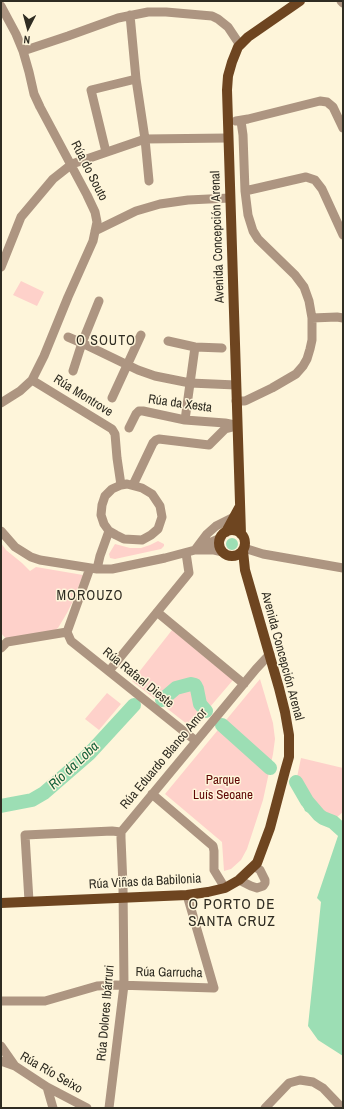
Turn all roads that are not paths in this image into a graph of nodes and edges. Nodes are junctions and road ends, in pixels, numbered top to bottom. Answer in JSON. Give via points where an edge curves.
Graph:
{"nodes":[{"id":1,"x":300,"y":1,"type":"edge"},
{"id":2,"x":1,"y":6,"type":"edge"},
{"id":3,"x":130,"y":16,"type":"junction"},
{"id":4,"x":240,"y":45,"type":"junction"},
{"id":5,"x":22,"y":51,"type":"junction"},
{"id":6,"x":136,"y":79,"type":"junction"},
{"id":7,"x":228,"y":121,"type":"junction"},
{"id":8,"x":240,"y":121,"type":"junction"},
{"id":9,"x":343,"y":128,"type":"edge"},
{"id":10,"x":228,"y":138,"type":"junction"},
{"id":11,"x":145,"y":139,"type":"junction"},
{"id":12,"x":106,"y":152,"type":"junction"},
{"id":13,"x":72,"y":164,"type":"junction"},
{"id":14,"x":149,"y":181,"type":"dead end"},
{"id":15,"x":245,"y":191,"type":"junction"},
{"id":16,"x":230,"y":198,"type":"junction"},
{"id":17,"x":95,"y":231,"type":"junction"},
{"id":18,"x":343,"y":235,"type":"edge"},
{"id":19,"x":1,"y":268,"type":"edge"},
{"id":20,"x":99,"y":301,"type":"dead end"},
{"id":21,"x":312,"y":318,"type":"junction"},
{"id":22,"x":343,"y":318,"type":"edge"},
{"id":23,"x":141,"y":334,"type":"dead end"},
{"id":24,"x":68,"y":336,"type":"dead end"},
{"id":25,"x":168,"y":341,"type":"dead end"},
{"id":26,"x":82,"y":343,"type":"junction"},
{"id":27,"x":195,"y":346,"type":"junction"},
{"id":28,"x":222,"y":348,"type":"dead end"},
{"id":29,"x":127,"y":365,"type":"junction"},
{"id":30,"x":73,"y":371,"type":"dead end"},
{"id":31,"x":32,"y":380,"type":"junction"},
{"id":32,"x":190,"y":383,"type":"junction"},
{"id":33,"x":236,"y":385,"type":"junction"},
{"id":34,"x":112,"y":398,"type":"dead end"},
{"id":35,"x":236,"y":402,"type":"junction"},
{"id":36,"x":1,"y":403,"type":"edge"},
{"id":37,"x":185,"y":420,"type":"junction"},
{"id":38,"x":237,"y":426,"type":"junction"},
{"id":39,"x":129,"y":428,"type":"dead end"},
{"id":40,"x":121,"y":485,"type":"junction"},
{"id":41,"x":133,"y":485,"type":"junction"},
{"id":42,"x":240,"y":506,"type":"junction"},
{"id":43,"x":234,"y":517,"type":"junction"},
{"id":44,"x":1,"y":531,"type":"edge"},
{"id":45,"x":109,"y":531,"type":"junction"},
{"id":46,"x":241,"y":534,"type":"junction"},
{"id":47,"x":224,"y":535,"type":"junction"},
{"id":48,"x":192,"y":551,"type":"junction"},
{"id":49,"x":223,"y":552,"type":"junction"},
{"id":50,"x":240,"y":552,"type":"junction"},
{"id":51,"x":257,"y":552,"type":"junction"},
{"id":52,"x":343,"y":567,"type":"edge"},
{"id":53,"x":245,"y":568,"type":"junction"},
{"id":54,"x":94,"y":569,"type":"junction"},
{"id":55,"x":157,"y":612,"type":"junction"},
{"id":56,"x":67,"y":632,"type":"junction"},
{"id":57,"x":1,"y":648,"type":"edge"},
{"id":58,"x":270,"y":654,"type":"junction"},
{"id":59,"x":109,"y":671,"type":"junction"},
{"id":60,"x":244,"y":684,"type":"junction"},
{"id":61,"x":196,"y":741,"type":"junction"},
{"id":62,"x":152,"y":794,"type":"junction"},
{"id":63,"x":121,"y":832,"type":"junction"},
{"id":64,"x":254,"y":866,"type":"junction"},
{"id":65,"x":239,"y":880,"type":"junction"},
{"id":66,"x":225,"y":888,"type":"junction"},
{"id":67,"x":187,"y":895,"type":"junction"},
{"id":68,"x":123,"y":897,"type":"junction"},
{"id":69,"x":29,"y":902,"type":"junction"},
{"id":70,"x":1,"y":903,"type":"edge"},
{"id":71,"x":124,"y":985,"type":"junction"},
{"id":72,"x":1,"y":1001,"type":"edge"},
{"id":73,"x":1,"y":1046,"type":"edge"},
{"id":74,"x":1,"y":1061,"type":"edge"},
{"id":75,"x":15,"y":1066,"type":"junction"},
{"id":76,"x":47,"y":1087,"type":"junction"},
{"id":77,"x":53,"y":1108,"type":"edge"},
{"id":78,"x":87,"y":1108,"type":"edge"},
{"id":79,"x":109,"y":1108,"type":"edge"},
{"id":80,"x":265,"y":1108,"type":"edge"},
{"id":81,"x":342,"y":1108,"type":"edge"}],
"edges":[{"from":1,"to":4,"type":"main road","name":"Avenida Concepción Arenal"},
{"from":2,"to":5,"type":"street","name":"Rúa do Souto"},
{"from":3,"to":4,"type":"street","via":[[166,12],[212,16],[228,27]]},
{"from":3,"to":5,"type":"street"},
{"from":3,"to":6,"type":"street"},
{"from":4,"to":7,"type":"main road","name":"Avenida Concepción Arenal","via":[[228,76]]},
{"from":5,"to":13,"type":"street","name":"Rúa do Souto","via":[[34,94]]},
{"from":6,"to":11,"type":"street"},
{"from":6,"to":12,"type":"street","via":[[91,90]]},
{"from":7,"to":8,"type":"street"},
{"from":7,"to":10,"type":"main road","name":"Avenida Concepción Arenal"},
{"from":8,"to":9,"type":"street","via":[[320,101],[327,102],[332,107]]},
{"from":8,"to":15,"type":"street"},
{"from":10,"to":11,"type":"street"},
{"from":10,"to":16,"type":"main road","name":"Avenida Concepción Arenal"},
{"from":11,"to":12,"type":"street"},
{"from":11,"to":14,"type":"street"},
{"from":12,"to":13,"type":"street"},
{"from":13,"to":17,"type":"street","name":"Rúa do Souto","via":[[95,212]]},
{"from":13,"to":19,"type":"street","via":[[53,179],[21,217]]},
{"from":15,"to":18,"type":"street","via":[[306,177],[315,180]]},
{"from":15,"to":21,"type":"street","via":[[253,231],[304,288]]},
{"from":16,"to":17,"type":"street","via":[[160,204]]},
{"from":16,"to":33,"type":"main road","name":"Avenida Concepción Arenal"},
{"from":17,"to":31,"type":"street","name":"Rúa do Souto","via":[[93,241]]},
{"from":20,"to":26,"type":"street"},
{"from":21,"to":22,"type":"street"},
{"from":21,"to":35,"type":"street","via":[[312,340],[307,359],[296,374],[245,401]]},
{"from":23,"to":29,"type":"street"},
{"from":24,"to":26,"type":"street"},
{"from":25,"to":27,"type":"street"},
{"from":26,"to":29,"type":"street"},
{"from":26,"to":30,"type":"street"},
{"from":27,"to":28,"type":"street"},
{"from":27,"to":32,"type":"street"},
{"from":29,"to":32,"type":"street","via":[[155,376]]},
{"from":29,"to":34,"type":"street"},
{"from":31,"to":36,"type":"street","name":"Rúa do Souto"},
{"from":31,"to":40,"type":"street","name":"Rúa Montrove","via":[[112,429],[115,434]]},
{"from":32,"to":33,"type":"street"},
{"from":32,"to":37,"type":"street"},
{"from":33,"to":35,"type":"main road","name":"Avenida Concepción Arenal"},
{"from":35,"to":38,"type":"main road","name":"Avenida Concepción Arenal"},
{"from":37,"to":38,"type":"street","name":"Rúa da Xesta"},
{"from":37,"to":39,"type":"street","name":"Rúa da Xesta","via":[[139,411]]},
{"from":38,"to":41,"type":"street","via":[[225,429],[209,445],[156,440]]},
{"from":38,"to":42,"type":"main road","name":"Avenida Concepción Arenal"},
{"from":40,"to":41,"type":"street"},
{"from":40,"to":45,"type":"street","via":[[105,496],[102,505],[101,515]]},
{"from":41,"to":45,"type":"street","via":[[152,494],[160,506],[162,517],[158,529],[142,540],[124,539]]},
{"from":42,"to":43,"type":"main road"},
{"from":42,"to":46,"type":"main road","name":"Avenida Concepción Arenal"},
{"from":43,"to":47,"type":"main road"},
{"from":43,"to":48,"type":"street","via":[[216,526]]},
{"from":44,"to":54,"type":"street","via":[[15,547],[31,557]]},
{"from":45,"to":54,"type":"street"},
{"from":46,"to":47,"type":"main road","via":[[234,531]]},
{"from":46,"to":50,"type":"main road","name":"Avenida Concepción Arenal","via":[[245,540]]},
{"from":47,"to":48,"type":"street"},
{"from":47,"to":49,"type":"main road","via":[[220,545]]},
{"from":48,"to":49,"type":"street"},
{"from":48,"to":54,"type":"street","via":[[112,569]]},
{"from":48,"to":55,"type":"street","via":[[189,573]]},
{"from":49,"to":50,"type":"main road"},
{"from":50,"to":51,"type":"street"},
{"from":50,"to":53,"type":"main road","name":"Avenida Concepción Arenal"},
{"from":51,"to":52,"type":"street"},
{"from":51,"to":53,"type":"street","via":[[250,557]]},
{"from":53,"to":58,"type":"main road","name":"Avenida Concepción Arenal"},
{"from":54,"to":56,"type":"street"},
{"from":55,"to":59,"type":"street"},
{"from":55,"to":60,"type":"street"},
{"from":56,"to":57,"type":"street","via":[[7,642]]},
{"from":56,"to":59,"type":"street","name":"Rúa Rafael Dieste","via":[[71,641]]},
{"from":58,"to":60,"type":"street","name":"Rúa Eduardo Blanco Amor"},
{"from":58,"to":64,"type":"main road","name":"Avenida Concepción Arenal","via":[[286,712],[289,757],[270,828]]},
{"from":59,"to":61,"type":"street","name":"Rúa Rafael Dieste"},
{"from":60,"to":61,"type":"street","name":"Rúa Eduardo Blanco Amor"},
{"from":61,"to":62,"type":"street","name":"Rúa Eduardo Blanco Amor"},
{"from":62,"to":63,"type":"street","name":"Rúa Eduardo Blanco Amor"},
{"from":62,"to":66,"type":"street","via":[[213,846],[214,870]]},
{"from":63,"to":68,"type":"street"},
{"from":63,"to":69,"type":"street","via":[[112,830],[25,835]]},
{"from":64,"to":65,"type":"main road","name":"Avenida Concepción Arenal"},
{"from":64,"to":65,"type":"street","via":[[260,870],[265,880],[262,886],[257,888]]},
{"from":65,"to":66,"type":"main road","name":"Rúa Viñas da Babilonia"},
{"from":66,"to":67,"type":"main road","name":"Rúa Viñas da Babilonia"},
{"from":67,"to":68,"type":"main road","name":"Rúa Viñas da Babilonia"},
{"from":67,"to":71,"type":"street","name":"Rúa Garrucha","via":[[214,988]]},
{"from":68,"to":69,"type":"main road","name":"Rúa Viñas da Babilonia"},
{"from":68,"to":71,"type":"street","name":"Rúa Dolores Ibárruri"},
{"from":69,"to":70,"type":"main road","name":"Rúa Viñas da Babilonia"},
{"from":71,"to":72,"type":"street","name":"Rúa Garrucha","via":[[97,986],[45,1001]]},
{"from":71,"to":79,"type":"street","name":"Rúa Dolores Ibárruri"},
{"from":73,"to":75,"type":"street"},
{"from":74,"to":75,"type":"street","name":"Rúa Río Seixo"},
{"from":75,"to":76,"type":"street","name":"Rúa Río Seixo"},
{"from":76,"to":77,"type":"street"},
{"from":76,"to":78,"type":"street","name":"Rúa Río Seixo"},
{"from":80,"to":81,"type":"street","via":[[289,1083],[300,1080],[313,1082],[323,1088]]}]}
